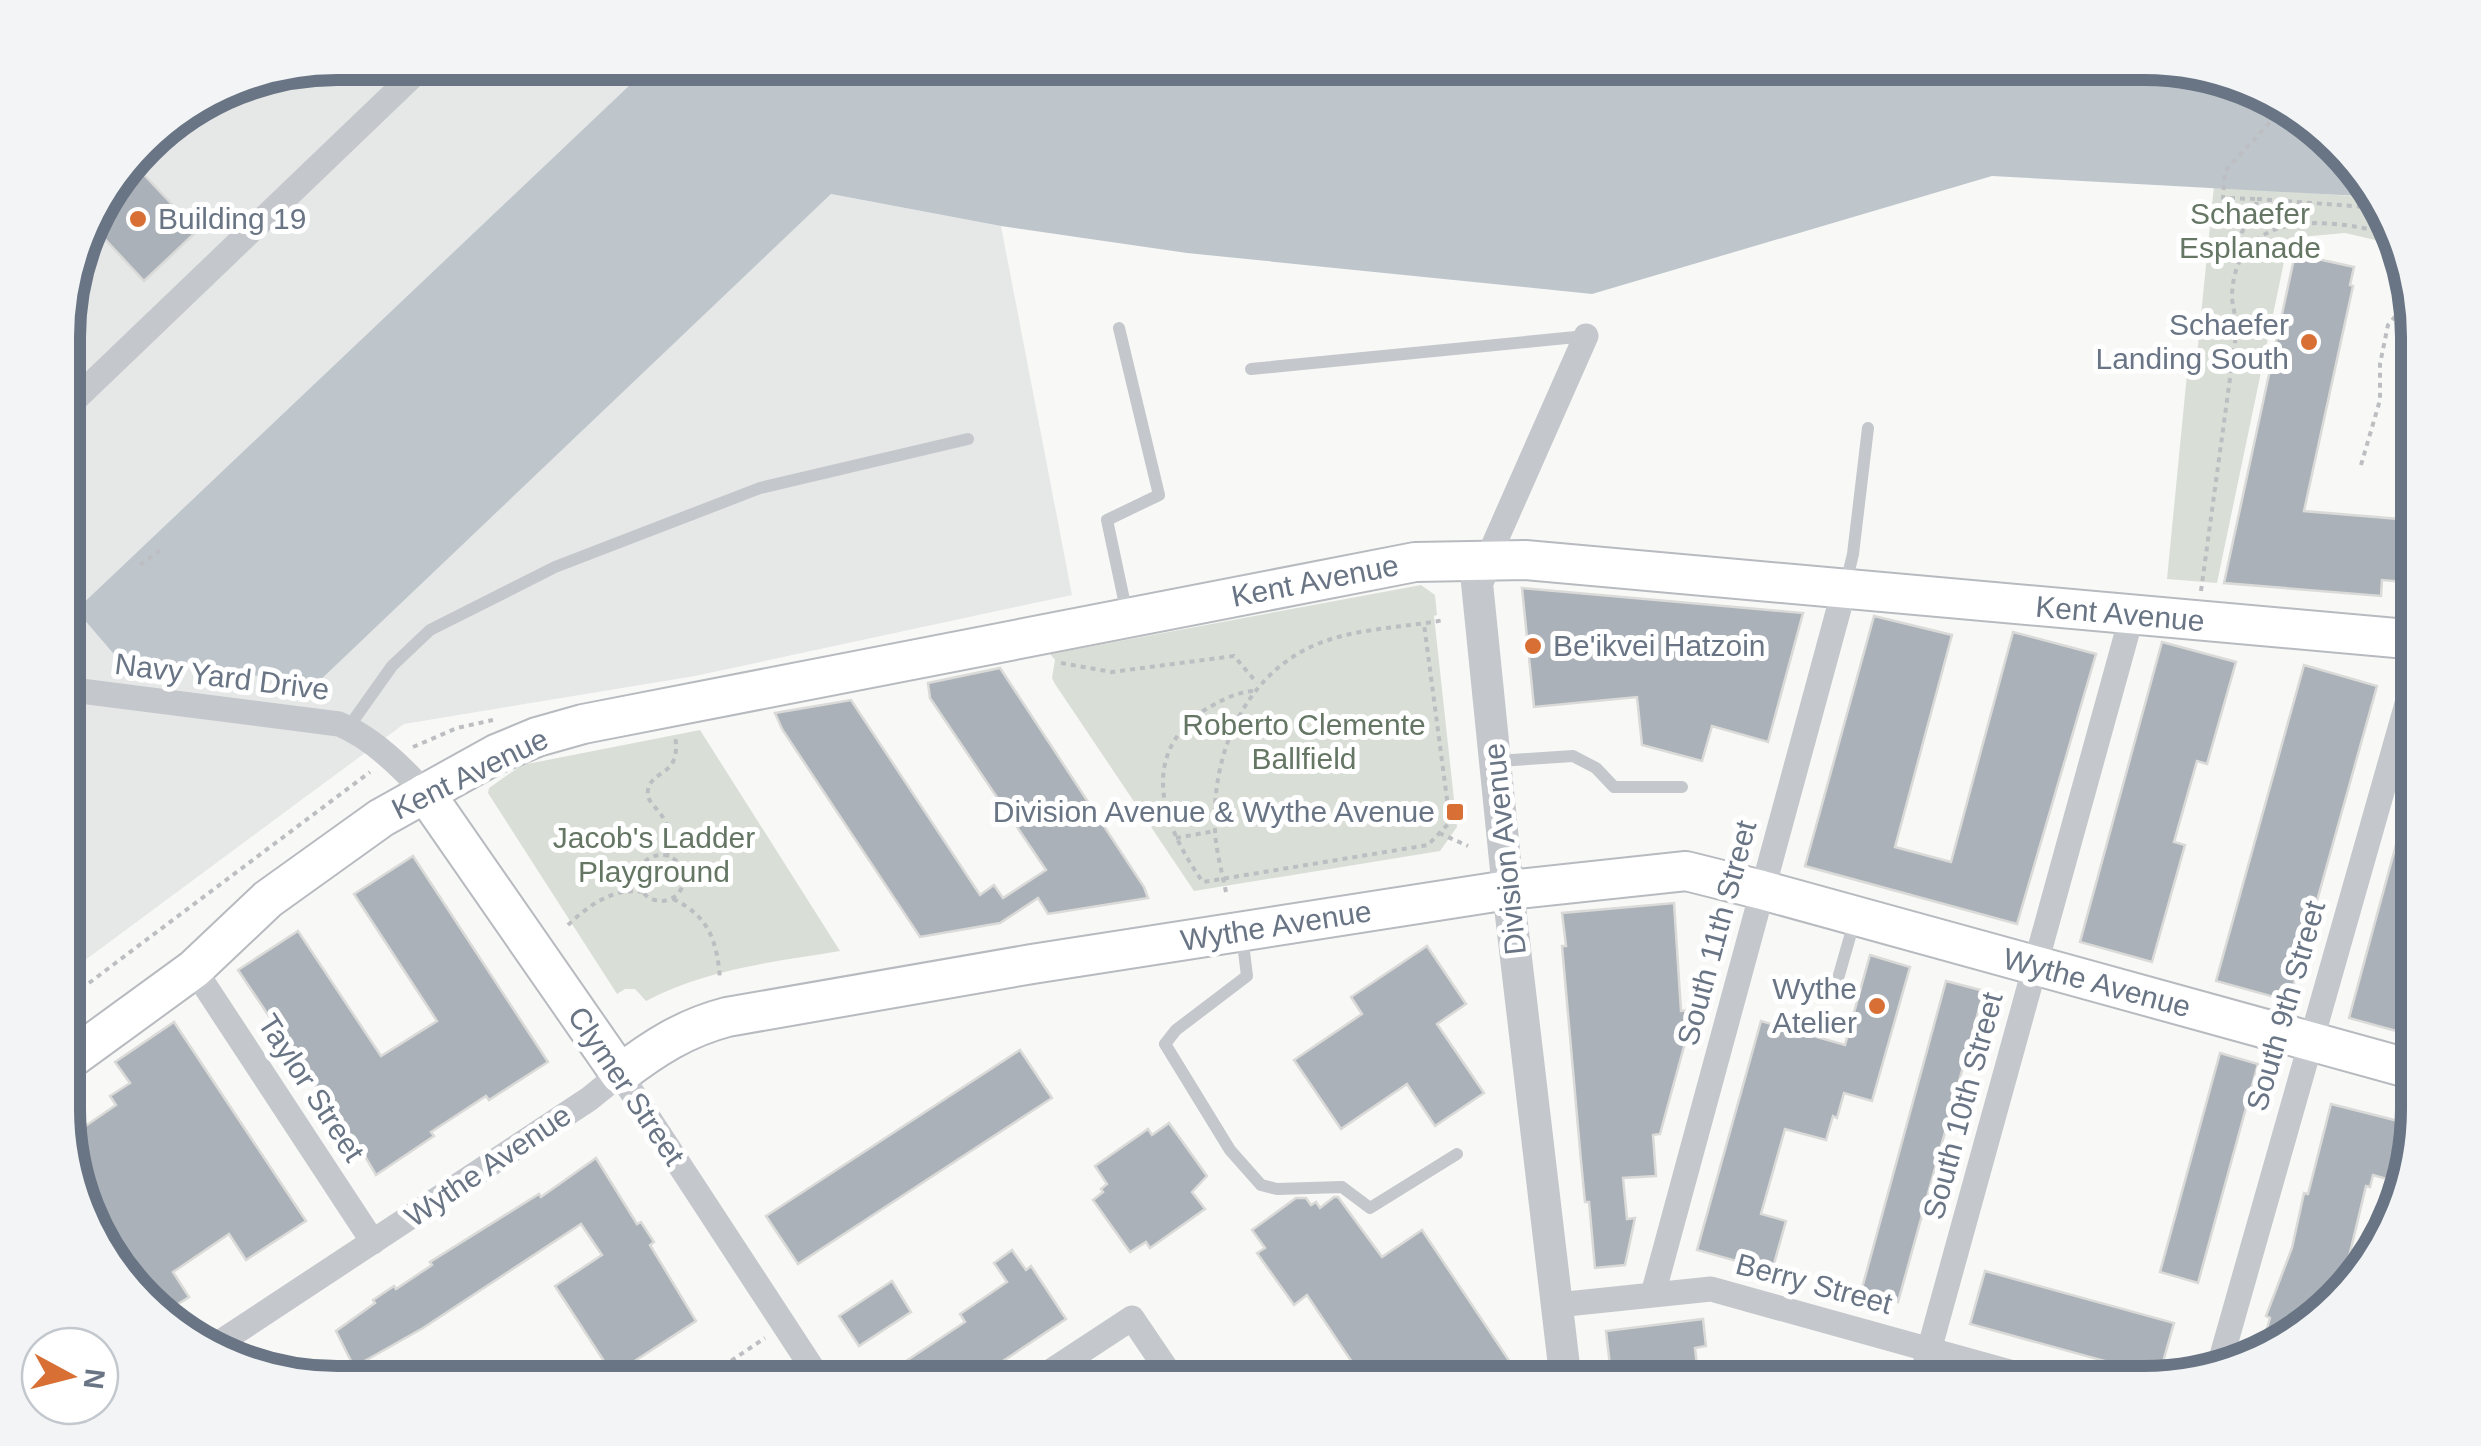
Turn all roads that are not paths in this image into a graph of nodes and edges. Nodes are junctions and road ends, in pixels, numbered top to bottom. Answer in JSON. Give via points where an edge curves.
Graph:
{"nodes":[{"id":1,"x":407,"y":80,"type":"edge"},
{"id":2,"x":1119,"y":328,"type":"dead end"},
{"id":3,"x":1586,"y":336,"type":"joint"},
{"id":4,"x":1251,"y":369,"type":"dead end"},
{"id":5,"x":80,"y":395,"type":"edge"},
{"id":6,"x":1868,"y":428,"type":"dead end"},
{"id":7,"x":968,"y":439,"type":"dead end"},
{"id":8,"x":1487,"y":560,"type":"junction"},
{"id":9,"x":1844,"y":590,"type":"junction"},
{"id":10,"x":2132,"y":614,"type":"junction"},
{"id":11,"x":1127,"y":616,"type":"junction"},
{"id":12,"x":2400,"y":638,"type":"edge"},
{"id":13,"x":80,"y":692,"type":"edge"},
{"id":14,"x":348,"y":728,"type":"junction"},
{"id":15,"x":2400,"y":728,"type":"edge"},
{"id":16,"x":1496,"y":761,"type":"junction"},
{"id":17,"x":419,"y":786,"type":"junction"},
{"id":18,"x":1682,"y":787,"type":"dead end"},
{"id":19,"x":1508,"y":890,"type":"junction"},
{"id":20,"x":1762,"y":890,"type":"junction"},
{"id":21,"x":268,"y":898,"type":"junction"},
{"id":22,"x":1855,"y":916,"type":"junction"},
{"id":23,"x":1242,"y":932,"type":"junction"},
{"id":24,"x":2035,"y":966,"type":"junction"},
{"id":25,"x":194,"y":969,"type":"junction"},
{"id":26,"x":1800,"y":989,"type":"dead end"},
{"id":27,"x":80,"y":1026,"type":"edge"},
{"id":28,"x":2310,"y":1042,"type":"junction"},
{"id":29,"x":80,"y":1052,"type":"edge"},
{"id":30,"x":2400,"y":1066,"type":"edge"},
{"id":31,"x":620,"y":1074,"type":"junction"},
{"id":32,"x":1457,"y":1154,"type":"dead end"},
{"id":33,"x":373,"y":1242,"type":"junction"},
{"id":34,"x":1653,"y":1294,"type":"junction"},
{"id":35,"x":1557,"y":1305,"type":"junction"},
{"id":36,"x":225,"y":1339,"type":"edge"},
{"id":37,"x":1929,"y":1350,"type":"junction"},
{"id":38,"x":2222,"y":1353,"type":"edge"},
{"id":39,"x":1564,"y":1365,"type":"edge"},
{"id":40,"x":1925,"y":1365,"type":"edge"},
{"id":41,"x":1984,"y":1365,"type":"edge"},
{"id":42,"x":811,"y":1366,"type":"edge"},
{"id":43,"x":1059,"y":1366,"type":"edge"},
{"id":44,"x":1164,"y":1366,"type":"edge"}],
"edges":[{"from":1,"to":5,"type":"street"},
{"from":2,"to":11,"type":"lane","via":[[1158,495],[1107,520]]},
{"from":3,"to":4,"type":"lane"},
{"from":3,"to":8,"type":"street","name":"Division Avenue"},
{"from":6,"to":9,"type":"lane"},
{"from":7,"to":14,"type":"lane","via":[[760,488],[554,567],[430,630],[392,666]]},
{"from":8,"to":9,"type":"main road","name":"Kent Avenue"},
{"from":8,"to":11,"type":"main road","name":"Kent Avenue","via":[[1415,562]]},
{"from":8,"to":16,"type":"street","name":"Division Avenue","via":[[1477,583]]},
{"from":9,"to":10,"type":"main road","name":"Kent Avenue"},
{"from":9,"to":20,"type":"street","name":"South 11th Street"},
{"from":10,"to":12,"type":"main road","name":"Kent Avenue"},
{"from":10,"to":24,"type":"street","name":"South 10th Street"},
{"from":11,"to":17,"type":"main road","name":"Kent Avenue","via":[[582,724]]},
{"from":13,"to":14,"type":"street","name":"Navy Yard Drive"},
{"from":14,"to":17,"type":"street","name":"Navy Yard Drive"},
{"from":15,"to":28,"type":"street","name":"South 9th Street"},
{"from":16,"to":18,"type":"lane","via":[[1573,756],[1614,787]]},
{"from":16,"to":19,"type":"street","name":"Division Avenue"},
{"from":17,"to":21,"type":"main road","name":"Kent Avenue"},
{"from":17,"to":31,"type":"main road","name":"Clymer Street"},
{"from":19,"to":20,"type":"main road","name":"Wythe Avenue","via":[[1672,872]]},
{"from":19,"to":23,"type":"main road","name":"Wythe Avenue"},
{"from":19,"to":35,"type":"street","name":"Division Avenue"},
{"from":20,"to":22,"type":"main road","name":"Wythe Avenue"},
{"from":20,"to":34,"type":"street","name":"South 11th Street"},
{"from":21,"to":25,"type":"main road","name":"Kent Avenue"},
{"from":21,"to":27,"type":"main road","name":"Kent Avenue","via":[[230,911]]},
{"from":22,"to":24,"type":"main road","name":"Wythe Avenue"},
{"from":22,"to":26,"type":"lane","via":[[1836,989],[1823,995]]},
{"from":23,"to":31,"type":"main road","name":"Wythe Avenue","via":[[727,1017],[658,1044]]},
{"from":23,"to":32,"type":"lane","via":[[1247,976],[1165,1044],[1230,1150],[1261,1185],[1342,1187],[1370,1208]]},
{"from":24,"to":28,"type":"main road","name":"Wythe Avenue"},
{"from":24,"to":37,"type":"street","name":"South 10th Street"},
{"from":25,"to":29,"type":"main road","name":"Kent Avenue"},
{"from":25,"to":33,"type":"street","name":"Taylor Street"},
{"from":28,"to":30,"type":"main road","name":"Wythe Avenue"},
{"from":28,"to":38,"type":"street","name":"South 9th Street"},
{"from":31,"to":33,"type":"street","name":"Wythe Avenue"},
{"from":31,"to":42,"type":"street","name":"Clymer Street"},
{"from":33,"to":36,"type":"street","name":"Wythe Avenue"},
{"from":34,"to":35,"type":"street","name":"Berry Street"},
{"from":34,"to":37,"type":"street","name":"Berry Street","via":[[1710,1289]]},
{"from":35,"to":39,"type":"street","name":"Division Avenue"},
{"from":37,"to":40,"type":"street","name":"South 10th Street"},
{"from":37,"to":41,"type":"street","name":"Berry Street"},
{"from":43,"to":44,"type":"street","via":[[1132,1318]]}]}
